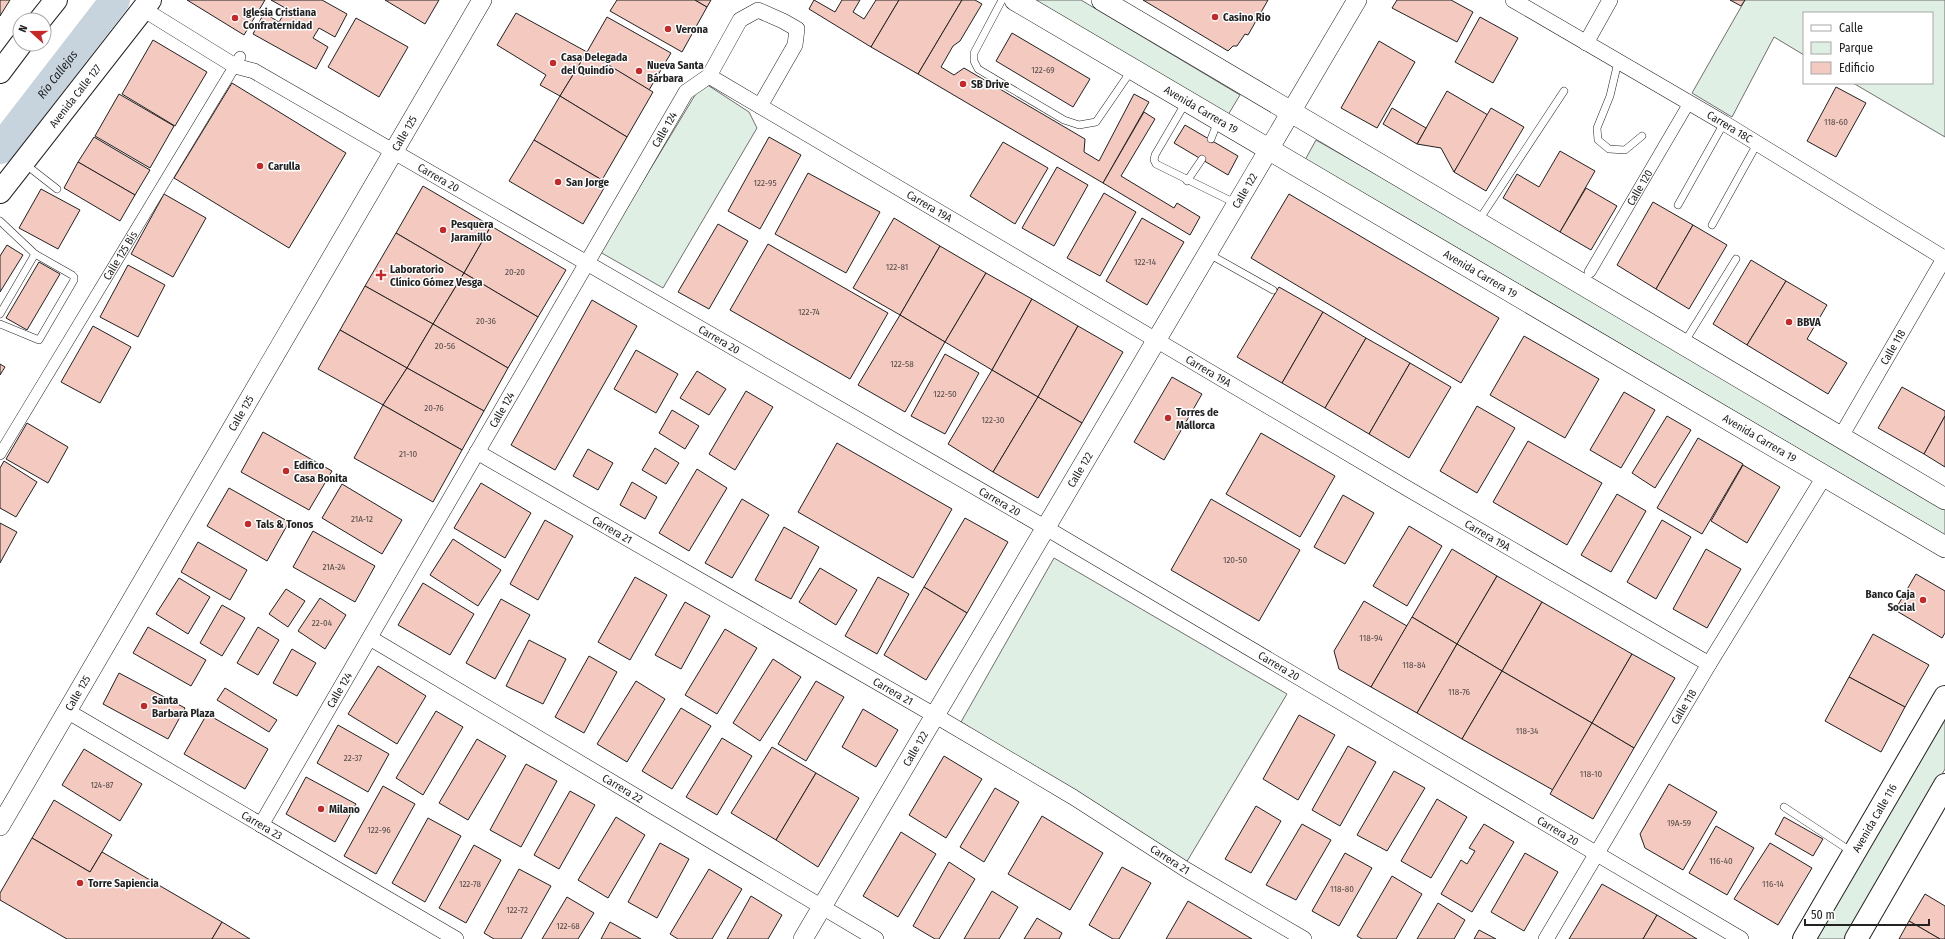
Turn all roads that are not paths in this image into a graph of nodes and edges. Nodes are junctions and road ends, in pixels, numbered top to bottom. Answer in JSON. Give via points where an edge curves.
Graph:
{"nodes":[{"id":1,"x":56,"y":0,"type":"edge"},
{"id":2,"x":482,"y":0,"type":"edge"},
{"id":3,"x":1002,"y":0,"type":"edge"},
{"id":4,"x":1015,"y":0,"type":"edge"},
{"id":5,"x":1102,"y":0,"type":"edge"},
{"id":6,"x":1357,"y":0,"type":"edge"},
{"id":7,"x":1513,"y":0,"type":"edge"},
{"id":8,"x":1610,"y":0,"type":"edge"},
{"id":9,"x":148,"y":3,"type":"edge"},
{"id":10,"x":46,"y":12,"type":"edge"},
{"id":11,"x":1586,"y":43,"type":"junction"},
{"id":12,"x":15,"y":52,"type":"edge"},
{"id":13,"x":238,"y":61,"type":"junction"},
{"id":14,"x":1618,"y":62,"type":"junction"},
{"id":15,"x":1132,"y":69,"type":"junction"},
{"id":16,"x":0,"y":72,"type":"edge"},
{"id":17,"x":709,"y":76,"type":"junction"},
{"id":18,"x":1564,"y":91,"type":"dead end"},
{"id":19,"x":1186,"y":101,"type":"junction"},
{"id":20,"x":1689,"y":103,"type":"junction"},
{"id":21,"x":760,"y":106,"type":"junction"},
{"id":22,"x":1291,"y":112,"type":"junction"},
{"id":23,"x":1219,"y":120,"type":"junction"},
{"id":24,"x":1724,"y":124,"type":"junction"},
{"id":25,"x":1642,"y":136,"type":"dead end"},
{"id":26,"x":1212,"y":139,"type":"dead end"},
{"id":27,"x":1757,"y":144,"type":"junction"},
{"id":28,"x":1269,"y":150,"type":"junction"},
{"id":29,"x":394,"y":152,"type":"junction"},
{"id":30,"x":1202,"y":159,"type":"dead end"},
{"id":31,"x":23,"y":163,"type":"junction"},
{"id":32,"x":1187,"y":181,"type":"junction"},
{"id":33,"x":57,"y":189,"type":"dead end"},
{"id":34,"x":0,"y":192,"type":"edge"},
{"id":35,"x":1237,"y":204,"type":"junction"},
{"id":36,"x":1678,"y":205,"type":"dead end"},
{"id":37,"x":0,"y":221,"type":"edge"},
{"id":38,"x":1478,"y":222,"type":"junction"},
{"id":39,"x":1712,"y":225,"type":"dead end"},
{"id":40,"x":36,"y":254,"type":"junction"},
{"id":41,"x":1207,"y":254,"type":"junction"},
{"id":42,"x":1944,"y":257,"type":"edge"},
{"id":43,"x":1736,"y":259,"type":"dead end"},
{"id":44,"x":587,"y":262,"type":"junction"},
{"id":45,"x":1590,"y":272,"type":"dead end"},
{"id":46,"x":1273,"y":290,"type":"dead end"},
{"id":47,"x":0,"y":314,"type":"edge"},
{"id":48,"x":0,"y":324,"type":"edge"},
{"id":49,"x":1156,"y":339,"type":"junction"},
{"id":50,"x":1683,"y":345,"type":"junction"},
{"id":51,"x":1840,"y":438,"type":"junction"},
{"id":52,"x":477,"y":452,"type":"junction"},
{"id":53,"x":0,"y":454,"type":"edge"},
{"id":54,"x":1824,"y":477,"type":"junction"},
{"id":55,"x":1945,"y":499,"type":"edge"},
{"id":56,"x":1046,"y":528,"type":"junction"},
{"id":57,"x":1945,"y":547,"type":"edge"},
{"id":58,"x":370,"y":638,"type":"junction"},
{"id":59,"x":1709,"y":664,"type":"junction"},
{"id":60,"x":1945,"y":697,"type":"edge"},
{"id":61,"x":67,"y":711,"type":"junction"},
{"id":62,"x":936,"y":716,"type":"junction"},
{"id":63,"x":1945,"y":785,"type":"edge"},
{"id":64,"x":1784,"y":807,"type":"dead end"},
{"id":65,"x":261,"y":825,"type":"junction"},
{"id":66,"x":0,"y":826,"type":"edge"},
{"id":67,"x":1854,"y":853,"type":"junction"},
{"id":68,"x":1597,"y":854,"type":"junction"},
{"id":69,"x":822,"y":906,"type":"junction"},
{"id":70,"x":456,"y":939,"type":"edge"},
{"id":71,"x":803,"y":939,"type":"edge"},
{"id":72,"x":876,"y":939,"type":"edge"},
{"id":73,"x":1304,"y":939,"type":"edge"},
{"id":74,"x":1546,"y":939,"type":"edge"},
{"id":75,"x":1741,"y":939,"type":"edge"},
{"id":76,"x":1804,"y":939,"type":"edge"},
{"id":77,"x":1856,"y":939,"type":"edge"}],
"edges":[{"from":1,"to":10,"type":"main road"},
{"from":2,"to":29,"type":"street","name":"Calle 125"},
{"from":3,"to":15,"type":"lane","via":[[974,54],[978,69],[1064,120],[1079,125],[1096,122]]},
{"from":4,"to":15,"type":"main road","name":"Avenida Carrera 19"},
{"from":5,"to":22,"type":"main road"},
{"from":6,"to":22,"type":"street","name":"Calle 122"},
{"from":7,"to":11,"type":"street","name":"Carrera 18C"},
{"from":8,"to":11,"type":"street"},
{"from":9,"to":13,"type":"street","name":"Carrera 20"},
{"from":9,"to":31,"type":"main road","name":"Avenida Calle 127"},
{"from":11,"to":14,"type":"street","name":"Carrera 18C"},
{"from":12,"to":16,"type":"main road"},
{"from":13,"to":29,"type":"street","name":"Carrera 20"},
{"from":13,"to":53,"type":"street","name":"Calle 125 Bis"},
{"from":14,"to":20,"type":"street","name":"Carrera 18C"},
{"from":14,"to":25,"type":"lane","via":[[1610,96],[1597,128],[1598,140],[1609,149],[1625,150]]},
{"from":15,"to":19,"type":"main road","name":"Avenida Carrera 19"},
{"from":17,"to":21,"type":"street","name":"Carrera 19A"},
{"from":17,"to":21,"type":"street","name":"Calle 124","via":[[740,20],[758,10],[797,29],[795,45]]},
{"from":17,"to":44,"type":"street","name":"Calle 124","via":[[686,92]]},
{"from":18,"to":38,"type":"lane"},
{"from":19,"to":23,"type":"main road","name":"Avenida Carrera 19"},
{"from":19,"to":32,"type":"lane","via":[[1154,160],[1156,164]]},
{"from":20,"to":24,"type":"street","name":"Carrera 18C"},
{"from":20,"to":45,"type":"street","name":"Calle 120"},
{"from":21,"to":49,"type":"street","name":"Carrera 19A"},
{"from":22,"to":28,"type":"street","name":"Calle 122"},
{"from":22,"to":38,"type":"main road"},
{"from":23,"to":26,"type":"lane"},
{"from":23,"to":28,"type":"main road","name":"Avenida Carrera 19"},
{"from":24,"to":27,"type":"street","name":"Carrera 18C"},
{"from":24,"to":36,"type":"lane"},
{"from":27,"to":39,"type":"lane"},
{"from":27,"to":42,"type":"street","name":"Carrera 18C"},
{"from":28,"to":35,"type":"street","name":"Calle 122"},
{"from":28,"to":54,"type":"main road","name":"Avenida Carrera 19"},
{"from":29,"to":44,"type":"street","name":"Carrera 20"},
{"from":29,"to":61,"type":"street","name":"Calle 125"},
{"from":30,"to":32,"type":"lane"},
{"from":31,"to":33,"type":"lane"},
{"from":31,"to":34,"type":"main road","name":"Avenida Calle 127"},
{"from":32,"to":35,"type":"lane"},
{"from":35,"to":41,"type":"street","name":"Calle 122"},
{"from":37,"to":40,"type":"lane"},
{"from":38,"to":50,"type":"main road"},
{"from":40,"to":47,"type":"lane"},
{"from":40,"to":48,"type":"lane","via":[[72,275],[74,280],[39,340]]},
{"from":41,"to":46,"type":"lane"},
{"from":41,"to":49,"type":"street","name":"Calle 122"},
{"from":42,"to":51,"type":"street","name":"Calle 118"},
{"from":43,"to":50,"type":"lane"},
{"from":44,"to":52,"type":"street","name":"Calle 124"},
{"from":44,"to":56,"type":"street","name":"Carrera 20"},
{"from":49,"to":56,"type":"street","name":"Calle 122"},
{"from":49,"to":59,"type":"street","name":"Carrera 19A"},
{"from":50,"to":51,"type":"main road"},
{"from":51,"to":55,"type":"main road"},
{"from":52,"to":58,"type":"street","name":"Calle 124"},
{"from":52,"to":62,"type":"street","name":"Carrera 21"},
{"from":54,"to":57,"type":"main road","name":"Avenida Carrera 19"},
{"from":54,"to":59,"type":"street","name":"Calle 118"},
{"from":56,"to":62,"type":"street","name":"Calle 122"},
{"from":56,"to":68,"type":"street","name":"Carrera 20"},
{"from":58,"to":65,"type":"street","name":"Calle 124"},
{"from":58,"to":69,"type":"street","name":"Carrera 22"},
{"from":59,"to":68,"type":"street","name":"Calle 118"},
{"from":60,"to":67,"type":"main road","name":"Avenida Calle 116"},
{"from":61,"to":65,"type":"street","name":"Carrera 23"},
{"from":61,"to":66,"type":"street","name":"Calle 125"},
{"from":62,"to":69,"type":"street","name":"Calle 122"},
{"from":62,"to":73,"type":"street","name":"Carrera 21"},
{"from":63,"to":77,"type":"main road"},
{"from":64,"to":67,"type":"lane"},
{"from":65,"to":70,"type":"street","name":"Carrera 23"},
{"from":67,"to":76,"type":"main road","name":"Avenida Calle 116"},
{"from":68,"to":74,"type":"street","name":"Calle 118"},
{"from":68,"to":75,"type":"street","name":"Carrera 20"},
{"from":69,"to":71,"type":"street","name":"Calle 122"},
{"from":69,"to":72,"type":"street","name":"Carrera 22"}]}
